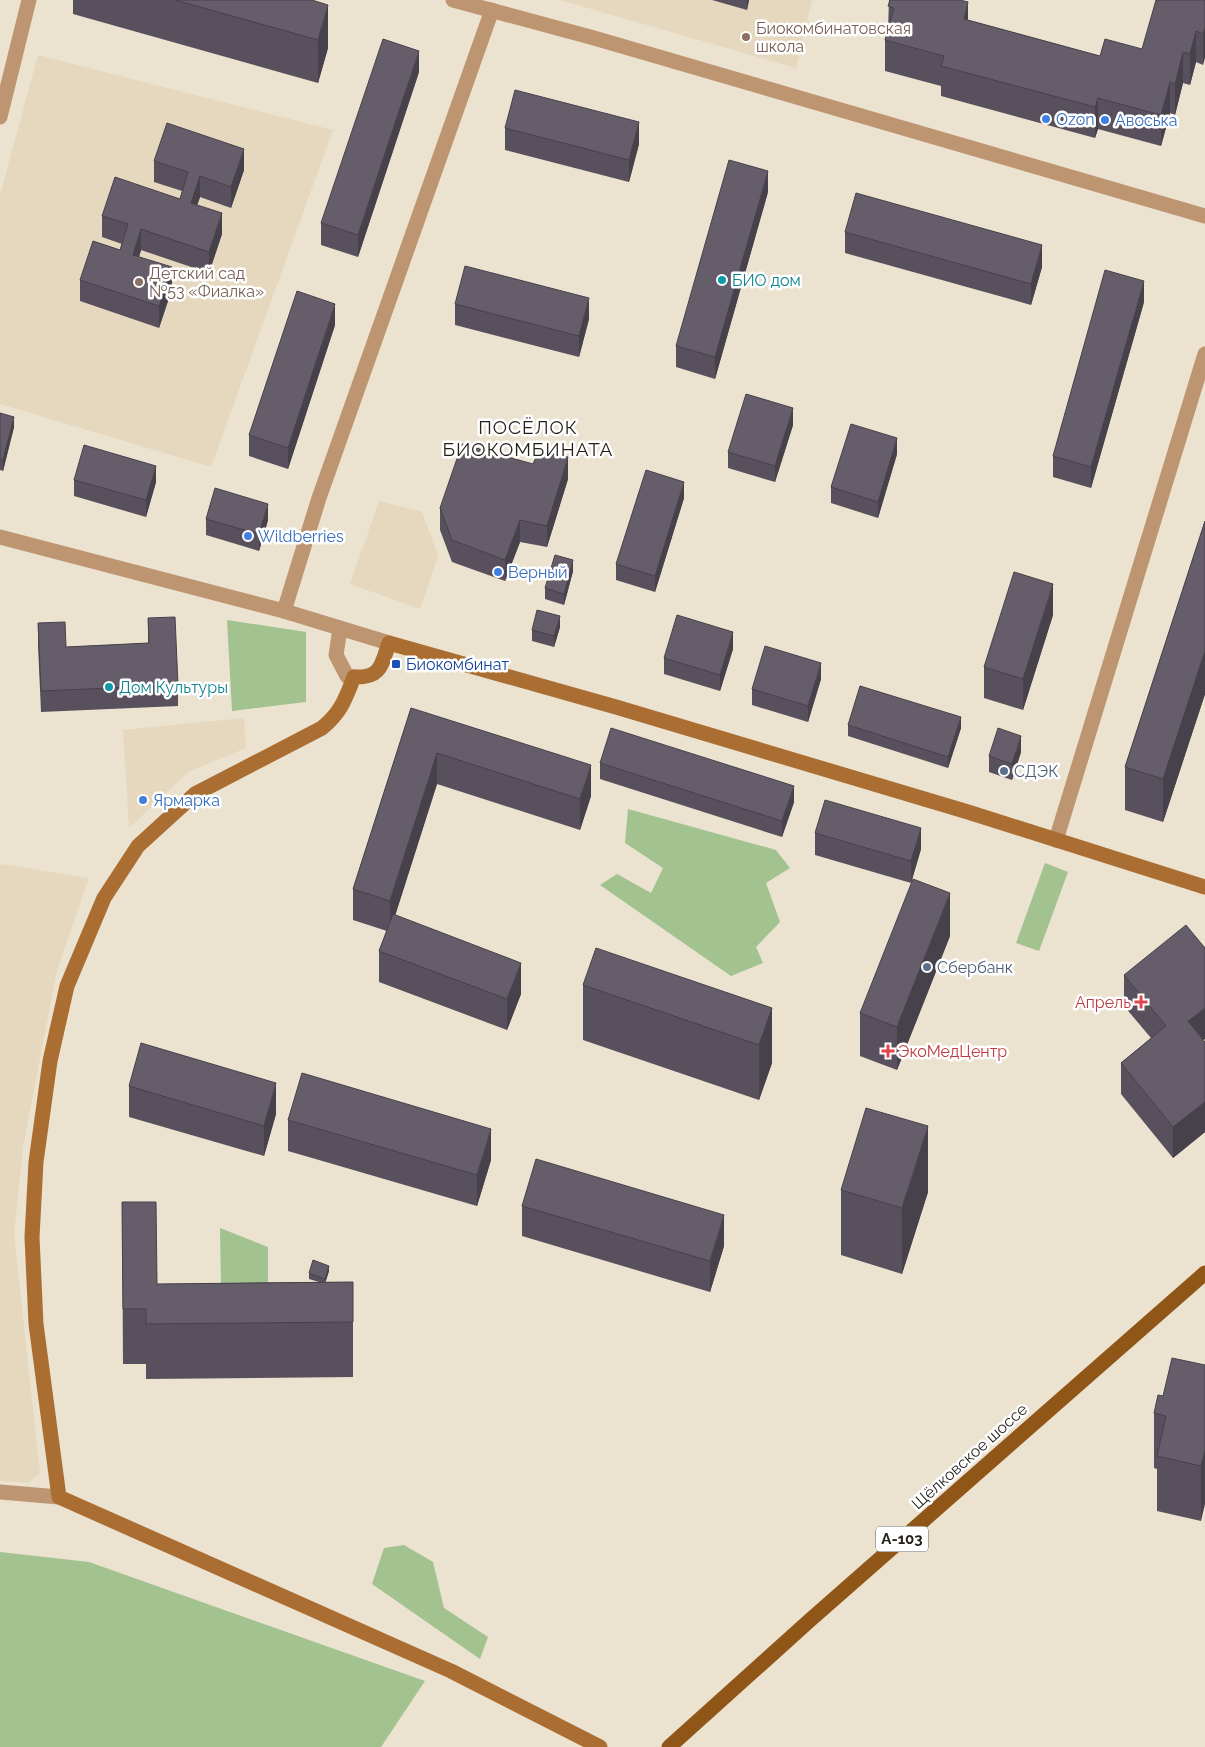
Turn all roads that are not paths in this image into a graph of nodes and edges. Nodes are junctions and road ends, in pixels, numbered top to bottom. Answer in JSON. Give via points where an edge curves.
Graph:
{"nodes":[{"id":1,"x":29,"y":0,"type":"edge"},
{"id":2,"x":454,"y":0,"type":"edge"},
{"id":3,"x":492,"y":10,"type":"junction"},
{"id":4,"x":0,"y":117,"type":"edge"},
{"id":5,"x":1205,"y":216,"type":"edge"},
{"id":6,"x":1205,"y":354,"type":"edge"},
{"id":7,"x":0,"y":537,"type":"edge"},
{"id":8,"x":284,"y":611,"type":"junction"},
{"id":9,"x":340,"y":629,"type":"junction"},
{"id":10,"x":389,"y":643,"type":"junction"},
{"id":11,"x":354,"y":677,"type":"junction"},
{"id":12,"x":1056,"y":840,"type":"junction"},
{"id":13,"x":1205,"y":887,"type":"edge"},
{"id":14,"x":1205,"y":1273,"type":"edge"},
{"id":15,"x":0,"y":1492,"type":"edge"},
{"id":16,"x":59,"y":1497,"type":"junction"},
{"id":17,"x":600,"y":1747,"type":"edge"},
{"id":18,"x":669,"y":1747,"type":"edge"}],
"edges":[{"from":1,"to":4,"type":"street"},
{"from":2,"to":3,"type":"street"},
{"from":3,"to":5,"type":"street"},
{"from":3,"to":8,"type":"street","via":[[319,498]]},
{"from":6,"to":12,"type":"street"},
{"from":7,"to":8,"type":"street"},
{"from":8,"to":9,"type":"street"},
{"from":9,"to":10,"type":"street"},
{"from":9,"to":11,"type":"street","via":[[336,655],[347,676]]},
{"from":10,"to":11,"type":"street","via":[[379,670],[369,678]]},
{"from":10,"to":12,"type":"street","via":[[616,707]]},
{"from":11,"to":16,"type":"street","via":[[337,715],[322,728],[195,794],[138,846],[104,898],[67,986],[50,1061],[36,1162],[32,1237],[36,1324]]},
{"from":12,"to":13,"type":"street"},
{"from":14,"to":18,"type":"main road","name":"Щёлковское шоссе","number":"А-103"},
{"from":15,"to":16,"type":"street"},
{"from":16,"to":17,"type":"street","via":[[451,1671]]}]}
